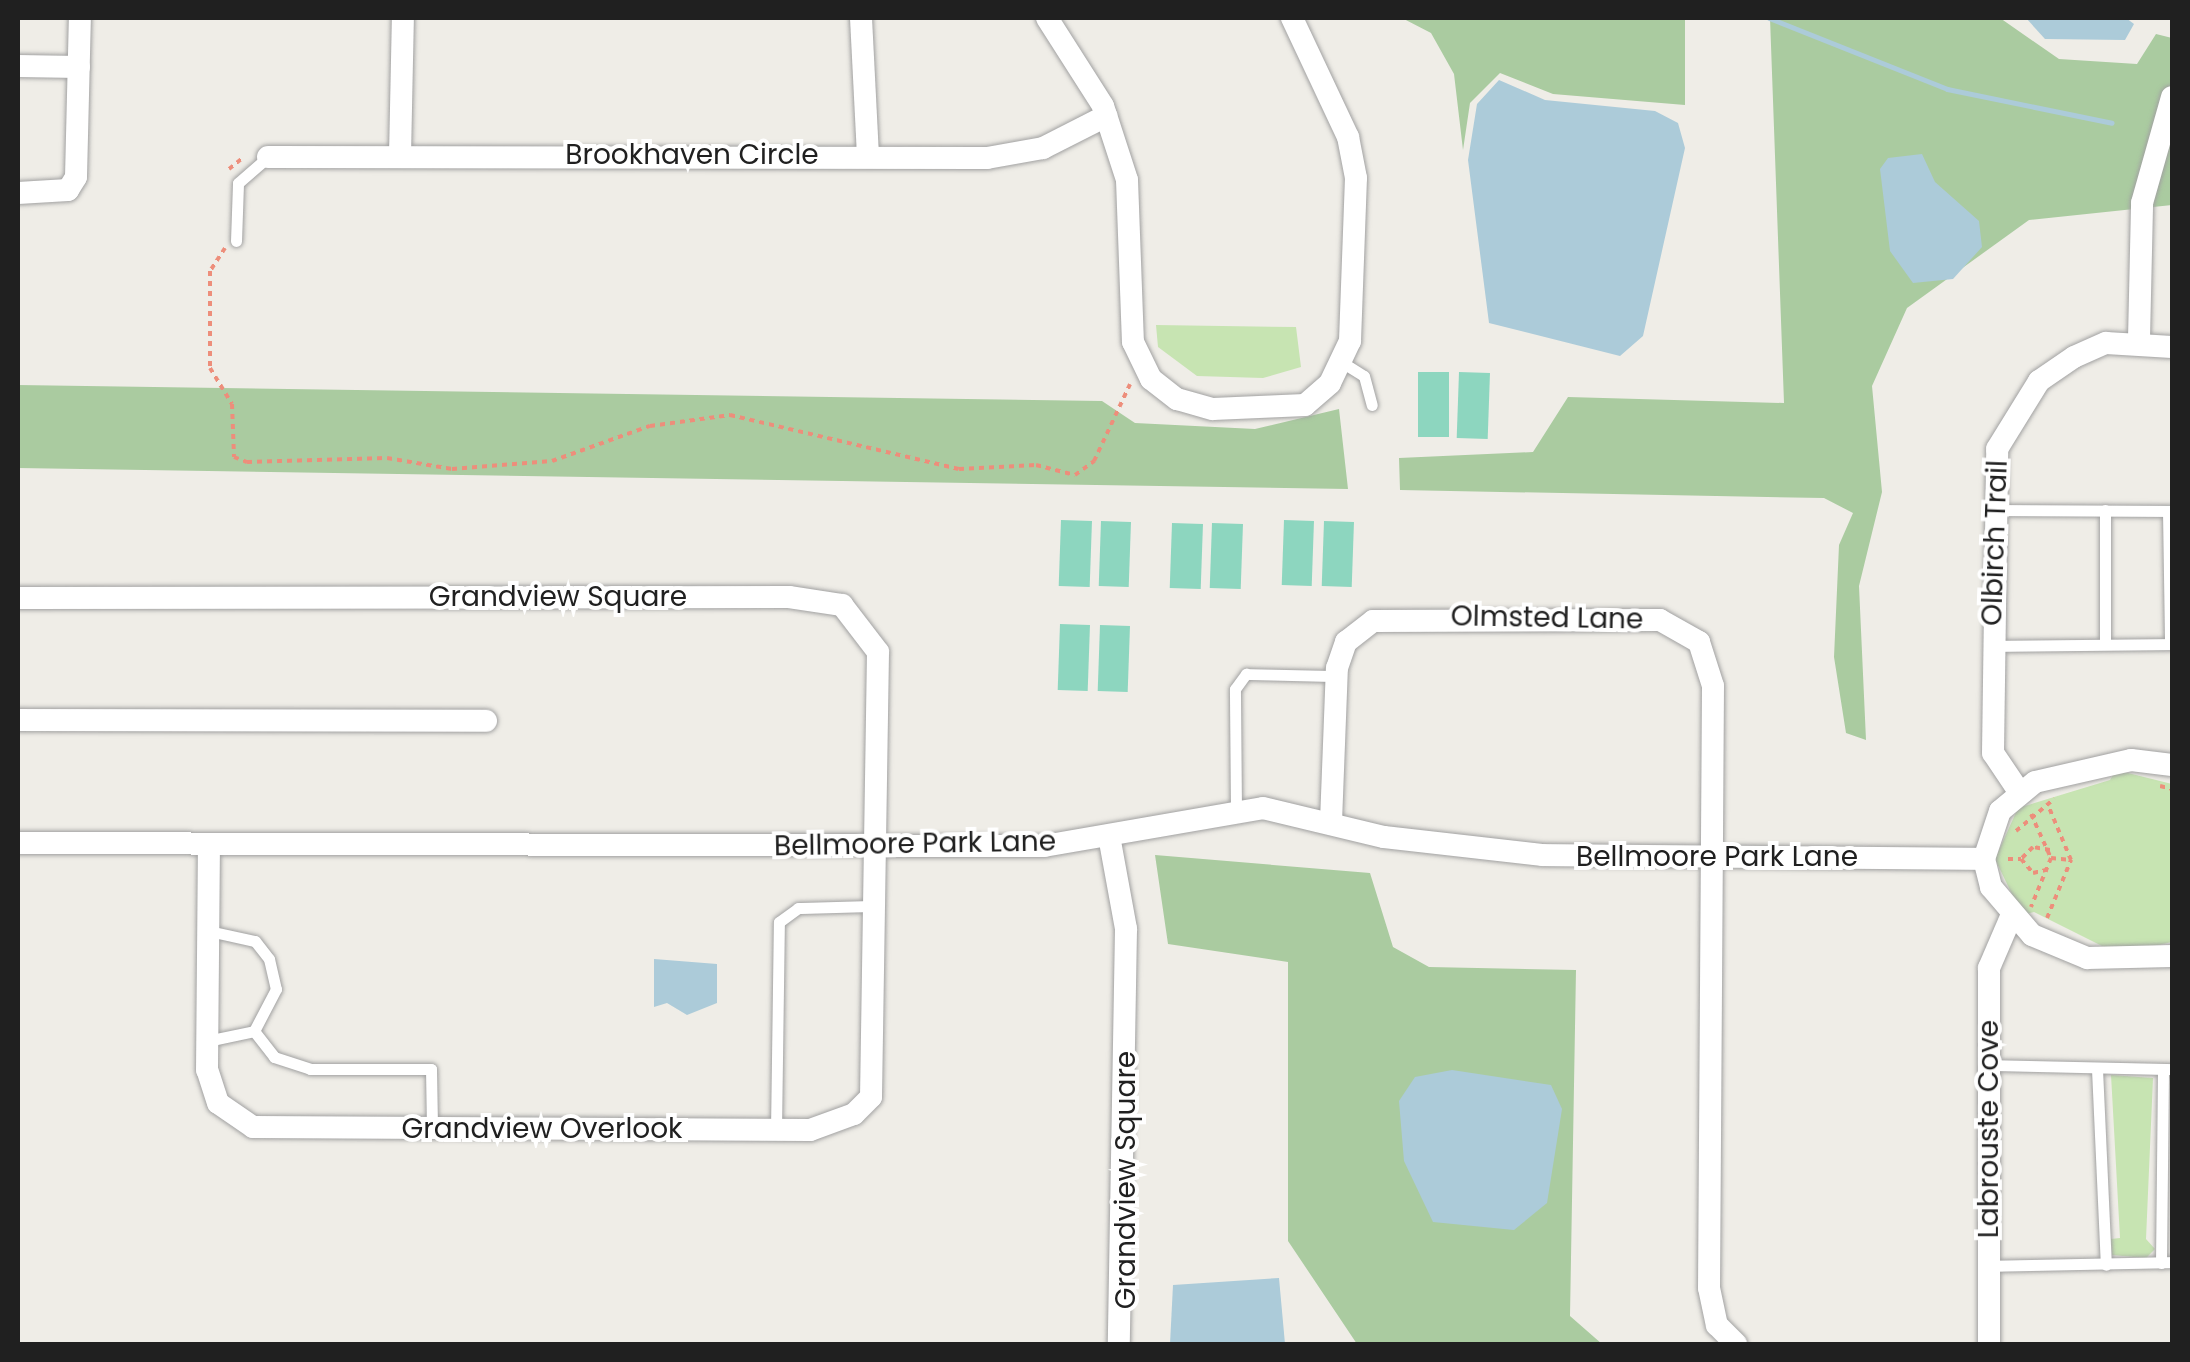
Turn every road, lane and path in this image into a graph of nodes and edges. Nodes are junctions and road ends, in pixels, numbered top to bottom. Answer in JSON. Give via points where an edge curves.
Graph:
{"nodes":[{"id":1,"x":80,"y":18,"type":"edge"},
{"id":2,"x":402,"y":18,"type":"edge"},
{"id":3,"x":861,"y":18,"type":"edge"},
{"id":4,"x":1046,"y":18,"type":"edge"},
{"id":5,"x":1292,"y":18,"type":"edge"},
{"id":6,"x":18,"y":66,"type":"edge"},
{"id":7,"x":79,"y":67,"type":"junction"},
{"id":8,"x":2172,"y":96,"type":"edge"},
{"id":9,"x":1106,"y":116,"type":"junction"},
{"id":10,"x":868,"y":155,"type":"junction"},
{"id":11,"x":400,"y":156,"type":"junction"},
{"id":12,"x":268,"y":157,"type":"junction"},
{"id":13,"x":226,"y":184,"type":"dead end"},
{"id":14,"x":18,"y":193,"type":"edge"},
{"id":15,"x":231,"y":238,"type":"joint"},
{"id":16,"x":2139,"y":339,"type":"junction"},
{"id":17,"x":2172,"y":347,"type":"edge"},
{"id":18,"x":1340,"y":361,"type":"junction"},
{"id":19,"x":1125,"y":366,"type":"dead end"},
{"id":20,"x":1132,"y":379,"type":"junction"},
{"id":21,"x":1142,"y":389,"type":"dead end"},
{"id":22,"x":1372,"y":405,"type":"dead end"},
{"id":23,"x":1991,"y":510,"type":"junction"},
{"id":24,"x":2105,"y":510,"type":"junction"},
{"id":25,"x":2170,"y":511,"type":"edge"},
{"id":26,"x":18,"y":598,"type":"edge"},
{"id":27,"x":2105,"y":644,"type":"junction"},
{"id":28,"x":2171,"y":644,"type":"edge"},
{"id":29,"x":1991,"y":646,"type":"junction"},
{"id":30,"x":1337,"y":676,"type":"junction"},
{"id":31,"x":18,"y":720,"type":"edge"},
{"id":32,"x":486,"y":722,"type":"dead end"},
{"id":33,"x":2172,"y":765,"type":"edge"},
{"id":34,"x":2142,"y":782,"type":"dead end"},
{"id":35,"x":2172,"y":789,"type":"edge"},
{"id":36,"x":2063,"y":795,"type":"dead end"},
{"id":37,"x":2047,"y":803,"type":"junction"},
{"id":38,"x":2026,"y":804,"type":"junction"},
{"id":39,"x":1236,"y":811,"type":"junction"},
{"id":40,"x":1331,"y":822,"type":"junction"},
{"id":41,"x":1109,"y":836,"type":"junction"},
{"id":42,"x":2013,"y":836,"type":"dead end"},
{"id":43,"x":18,"y":843,"type":"edge"},
{"id":44,"x":209,"y":846,"type":"junction"},
{"id":45,"x":879,"y":846,"type":"junction"},
{"id":46,"x":2008,"y":849,"type":"dead end"},
{"id":47,"x":2050,"y":850,"type":"junction"},
{"id":48,"x":1714,"y":855,"type":"junction"},
{"id":49,"x":2051,"y":858,"type":"junction"},
{"id":50,"x":1996,"y":859,"type":"junction"},
{"id":51,"x":2021,"y":859,"type":"junction"},
{"id":52,"x":2071,"y":860,"type":"junction"},
{"id":53,"x":2050,"y":869,"type":"junction"},
{"id":54,"x":2010,"y":878,"type":"dead end"},
{"id":55,"x":2017,"y":892,"type":"dead end"},
{"id":56,"x":878,"y":906,"type":"junction"},
{"id":57,"x":2021,"y":912,"type":"junction"},
{"id":58,"x":2047,"y":918,"type":"junction"},
{"id":59,"x":2058,"y":924,"type":"dead end"},
{"id":60,"x":208,"y":931,"type":"junction"},
{"id":61,"x":2172,"y":956,"type":"edge"},
{"id":62,"x":254,"y":1031,"type":"junction"},
{"id":63,"x":208,"y":1041,"type":"junction"},
{"id":64,"x":1989,"y":1065,"type":"junction"},
{"id":65,"x":2098,"y":1069,"type":"junction"},
{"id":66,"x":2168,"y":1069,"type":"edge"},
{"id":67,"x":432,"y":1128,"type":"junction"},
{"id":68,"x":776,"y":1130,"type":"junction"},
{"id":69,"x":2167,"y":1263,"type":"edge"},
{"id":70,"x":2106,"y":1265,"type":"junction"},
{"id":71,"x":1988,"y":1266,"type":"junction"},
{"id":72,"x":1119,"y":1344,"type":"edge"},
{"id":73,"x":1736,"y":1344,"type":"edge"},
{"id":74,"x":1988,"y":1344,"type":"edge"}],
"edges":[{"from":1,"to":7,"type":"street"},
{"from":2,"to":11,"type":"street"},
{"from":3,"to":10,"type":"street"},
{"from":4,"to":9,"type":"street"},
{"from":5,"to":18,"type":"street","via":[[1348,136],[1356,178],[1350,341]]},
{"from":6,"to":7,"type":"street"},
{"from":7,"to":14,"type":"street","via":[[76,177],[68,190]]},
{"from":8,"to":16,"type":"street","via":[[2142,202]]},
{"from":9,"to":10,"type":"street","name":"Brookhaven Circle","via":[[1010,156]]},
{"from":9,"to":18,"type":"street","via":[[1127,180],[1133,342],[1152,378],[1176,399],[1213,409],[1304,406]]},
{"from":10,"to":11,"type":"street","name":"Brookhaven Circle"},
{"from":11,"to":12,"type":"street","name":"Brookhaven Circle"},
{"from":12,"to":13,"type":"path","via":[[268,149],[235,161]]},
{"from":12,"to":15,"type":"lane","via":[[238,183]]},
{"from":15,"to":20,"type":"path","via":[[210,270],[210,368],[232,404],[234,457],[246,462],[386,458],[452,469],[552,461],[650,426],[730,415],[959,469],[1036,464],[1075,475],[1094,461]]},
{"from":16,"to":17,"type":"street","name":"Olbirch Trail"},
{"from":16,"to":23,"type":"street","name":"Olbirch Trail","via":[[2106,342],[2039,381],[1997,449]]},
{"from":18,"to":22,"type":"lane","via":[[1364,376]]},
{"from":19,"to":20,"type":"path"},
{"from":20,"to":21,"type":"path"},
{"from":23,"to":24,"type":"lane"},
{"from":23,"to":29,"type":"street","name":"Olbirch Trail"},
{"from":24,"to":25,"type":"lane"},
{"from":24,"to":27,"type":"lane"},
{"from":25,"to":28,"type":"lane"},
{"from":26,"to":45,"type":"street","name":"Grandview Square","via":[[835,601],[878,652]]},
{"from":27,"to":28,"type":"lane"},
{"from":27,"to":29,"type":"lane"},
{"from":29,"to":38,"type":"street","name":"Olbirch Trail","via":[[1993,753]]},
{"from":30,"to":39,"type":"lane","via":[[1246,674],[1235,690]]},
{"from":30,"to":40,"type":"street","name":"Olmsted Lane"},
{"from":30,"to":48,"type":"street","name":"Olmsted Lane","via":[[1358,628],[1394,615],[1660,620],[1682,628],[1710,660]]},
{"from":31,"to":32,"type":"street"},
{"from":33,"to":38,"type":"street","via":[[2069,768]]},
{"from":34,"to":35,"type":"path"},
{"from":36,"to":37,"type":"path"},
{"from":37,"to":38,"type":"path"},
{"from":37,"to":52,"type":"path"},
{"from":38,"to":42,"type":"path"},
{"from":38,"to":47,"type":"path"},
{"from":38,"to":50,"type":"street","via":[[2000,811]]},
{"from":39,"to":40,"type":"street","name":"Bellmoore Park Lane"},
{"from":39,"to":41,"type":"street","name":"Bellmoore Park Lane"},
{"from":40,"to":48,"type":"street","name":"Bellmoore Park Lane","via":[[1542,856]]},
{"from":41,"to":45,"type":"street","name":"Bellmoore Park Lane","via":[[1044,846]]},
{"from":41,"to":72,"type":"street","name":"Grandview Square","via":[[1126,929]]},
{"from":43,"to":44,"type":"street","name":"Bellmoore Park Lane"},
{"from":44,"to":45,"type":"street","name":"Bellmoore Park Lane"},
{"from":44,"to":60,"type":"street","name":"Grandview Overlook"},
{"from":45,"to":56,"type":"street","name":"Grandview Overlook"},
{"from":46,"to":50,"type":"path"},
{"from":47,"to":49,"type":"path"},
{"from":47,"to":51,"type":"path","via":[[2034,846]]},
{"from":48,"to":50,"type":"street","name":"Bellmoore Park Lane"},
{"from":48,"to":73,"type":"street","name":"Olmsted Lane","via":[[1709,1288],[1717,1325]]},
{"from":49,"to":52,"type":"path"},
{"from":49,"to":53,"type":"path"},
{"from":50,"to":51,"type":"path"},
{"from":50,"to":54,"type":"path"},
{"from":50,"to":57,"type":"street"},
{"from":51,"to":53,"type":"path","via":[[2034,874]]},
{"from":52,"to":58,"type":"path"},
{"from":53,"to":57,"type":"path"},
{"from":55,"to":57,"type":"path"},
{"from":56,"to":68,"type":"street","name":"Grandview Overlook","via":[[871,1097],[831,1126]]},
{"from":56,"to":68,"type":"lane","via":[[798,908],[779,922]]},
{"from":57,"to":58,"type":"path"},
{"from":57,"to":61,"type":"street","via":[[2087,958]]},
{"from":57,"to":64,"type":"street","name":"Labrouste Cove","via":[[1989,968]]},
{"from":58,"to":59,"type":"path"},
{"from":60,"to":62,"type":"lane","via":[[255,940],[269,959],[276,989]]},
{"from":60,"to":63,"type":"street","name":"Grandview Overlook"},
{"from":62,"to":63,"type":"lane"},
{"from":62,"to":67,"type":"lane","via":[[274,1057],[310,1069],[431,1069]]},
{"from":63,"to":67,"type":"street","name":"Grandview Overlook","via":[[218,1103],[254,1127]]},
{"from":64,"to":65,"type":"lane"},
{"from":64,"to":71,"type":"street","name":"Labrouste Cove"},
{"from":65,"to":66,"type":"lane"},
{"from":65,"to":70,"type":"lane"},
{"from":66,"to":69,"type":"lane"},
{"from":67,"to":68,"type":"street","name":"Grandview Overlook"},
{"from":69,"to":70,"type":"lane"},
{"from":70,"to":71,"type":"lane"},
{"from":71,"to":74,"type":"street","name":"Labrouste Cove"}]}
